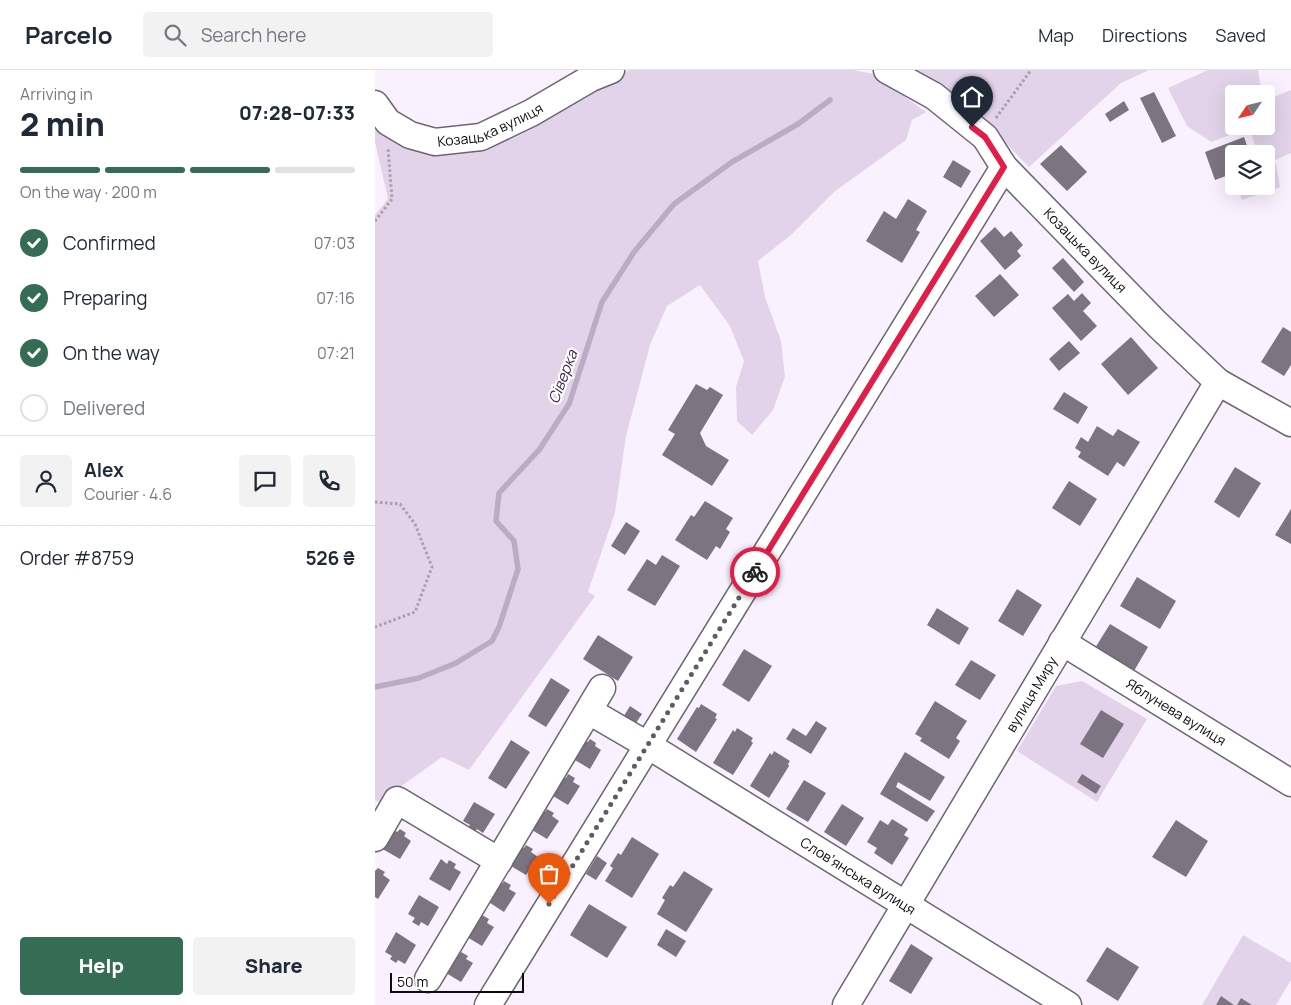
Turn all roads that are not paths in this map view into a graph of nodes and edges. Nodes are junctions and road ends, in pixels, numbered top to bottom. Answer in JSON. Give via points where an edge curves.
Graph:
{"nodes":[{"id":1,"x":611,"y":70,"type":"edge"},
{"id":2,"x":887,"y":70,"type":"edge"},
{"id":3,"x":381,"y":113,"type":"edge"},
{"id":4,"x":1004,"y":167,"type":"junction"},
{"id":5,"x":1219,"y":382,"type":"junction"},
{"id":6,"x":1291,"y":423,"type":"edge"},
{"id":7,"x":1062,"y":642,"type":"junction"},
{"id":8,"x":602,"y":688,"type":"dead end"},
{"id":9,"x":589,"y":711,"type":"junction"},
{"id":10,"x":649,"y":746,"type":"junction"},
{"id":11,"x":1291,"y":783,"type":"edge"},
{"id":12,"x":375,"y":838,"type":"edge"},
{"id":13,"x":499,"y":861,"type":"junction"},
{"id":14,"x":905,"y":905,"type":"junction"},
{"id":15,"x":428,"y":979,"type":"dead end"},
{"id":16,"x":487,"y":1005,"type":"edge"},
{"id":17,"x":846,"y":1005,"type":"edge"},
{"id":18,"x":1068,"y":1005,"type":"edge"}],
"edges":[{"from":1,"to":3,"type":"street","name":"Козацька вулиця","via":[[481,137],[435,142],[410,135]]},
{"from":2,"to":4,"type":"street","name":"Козацька вулиця","via":[[934,96],[985,137]]},
{"from":4,"to":5,"type":"street","name":"Козацька вулиця","via":[[1157,324]]},
{"from":4,"to":10,"type":"street"},
{"from":5,"to":6,"type":"street","name":"Козацька вулиця"},
{"from":5,"to":7,"type":"street","name":"вулиця Миру"},
{"from":7,"to":11,"type":"street","name":"Яблунева вулиця"},
{"from":7,"to":14,"type":"street","name":"вулиця Миру"},
{"from":8,"to":9,"type":"street"},
{"from":9,"to":10,"type":"street","name":"Словʼянська вулиця"},
{"from":9,"to":13,"type":"street"},
{"from":10,"to":14,"type":"street","name":"Словʼянська вулиця"},
{"from":10,"to":16,"type":"street"},
{"from":12,"to":13,"type":"street","via":[[397,800]]},
{"from":13,"to":15,"type":"street"},
{"from":14,"to":17,"type":"street","name":"вулиця Миру"},
{"from":14,"to":18,"type":"street","name":"Словʼянська вулиця"}]}
